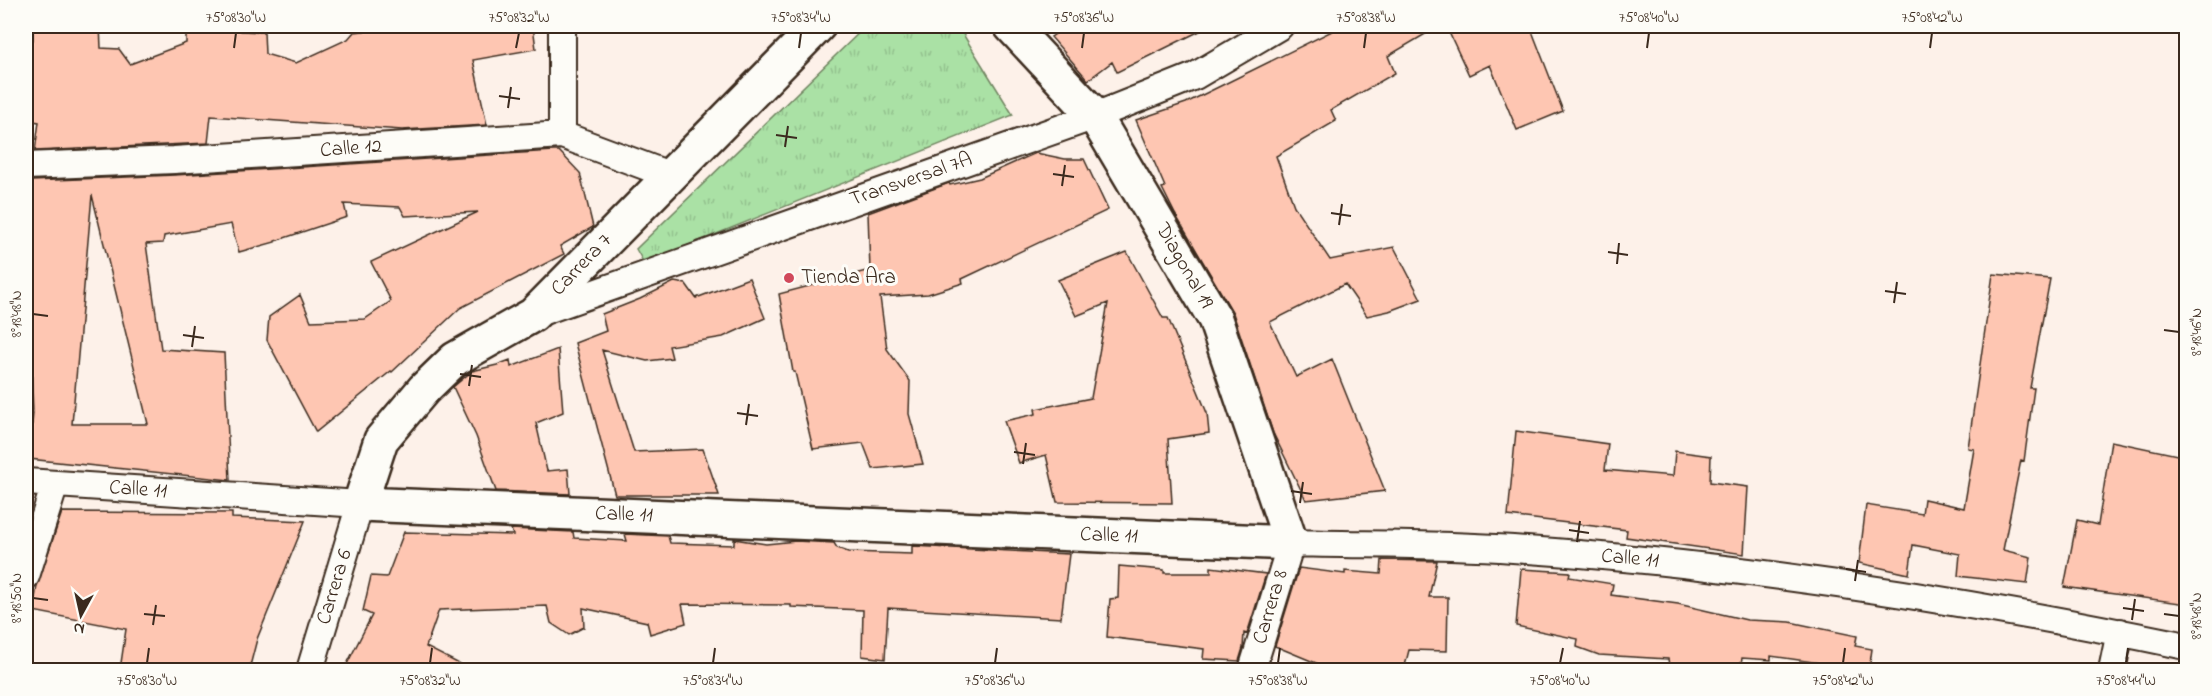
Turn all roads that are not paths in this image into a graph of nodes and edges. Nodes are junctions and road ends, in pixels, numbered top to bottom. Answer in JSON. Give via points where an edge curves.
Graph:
{"nodes":[{"id":1,"x":562,"y":26,"type":"edge"},
{"id":2,"x":818,"y":26,"type":"edge"},
{"id":3,"x":1011,"y":26,"type":"edge"},
{"id":4,"x":1280,"y":26,"type":"edge"},
{"id":5,"x":1095,"y":116,"type":"junction"},
{"id":6,"x":562,"y":135,"type":"junction"},
{"id":7,"x":26,"y":166,"type":"edge"},
{"id":8,"x":669,"y":175,"type":"junction"},
{"id":9,"x":533,"y":315,"type":"junction"},
{"id":10,"x":26,"y":482,"type":"edge"},
{"id":11,"x":55,"y":484,"type":"junction"},
{"id":12,"x":360,"y":504,"type":"junction"},
{"id":13,"x":1291,"y":543,"type":"junction"},
{"id":14,"x":26,"y":576,"type":"edge"},
{"id":15,"x":2120,"y":632,"type":"junction"},
{"id":16,"x":2187,"y":646,"type":"edge"},
{"id":17,"x":310,"y":670,"type":"edge"},
{"id":18,"x":1252,"y":670,"type":"edge"},
{"id":19,"x":2112,"y":670,"type":"edge"}],
"edges":[{"from":1,"to":6,"type":"street"},
{"from":2,"to":8,"type":"main road","name":"Carrera 7"},
{"from":3,"to":5,"type":"main road","name":"Diagonal 19"},
{"from":4,"to":5,"type":"street","name":"Transversal 7A","via":[[1195,76]]},
{"from":5,"to":9,"type":"street","name":"Transversal 7A"},
{"from":5,"to":13,"type":"main road","name":"Diagonal 19","via":[[1215,319]]},
{"from":6,"to":7,"type":"street","name":"Calle 12"},
{"from":6,"to":8,"type":"street","name":"Calle 12"},
{"from":8,"to":9,"type":"main road","name":"Carrera 7"},
{"from":9,"to":12,"type":"main road","name":"Carrera 7","via":[[455,359],[424,389],[381,440]]},
{"from":10,"to":11,"type":"street","name":"Calle 11"},
{"from":11,"to":12,"type":"street","name":"Calle 11"},
{"from":11,"to":14,"type":"street"},
{"from":12,"to":13,"type":"main road","name":"Calle 11"},
{"from":12,"to":17,"type":"street","name":"Carrera 6"},
{"from":13,"to":15,"type":"street","name":"Calle 11","via":[[1512,549],[1700,565],[1862,587]]},
{"from":13,"to":18,"type":"street","name":"Carrera 8"},
{"from":15,"to":16,"type":"street","name":"Calle 11"},
{"from":15,"to":19,"type":"street"}]}
